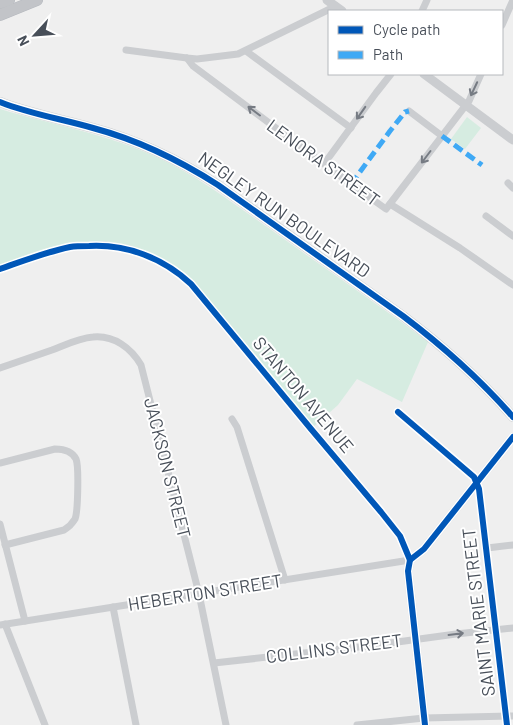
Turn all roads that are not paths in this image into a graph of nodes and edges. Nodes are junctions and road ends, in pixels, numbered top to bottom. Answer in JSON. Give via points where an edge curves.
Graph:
{"nodes":[{"id":1,"x":8,"y":0,"type":"edge"},
{"id":2,"x":37,"y":0,"type":"edge"},
{"id":3,"x":328,"y":0,"type":"edge"},
{"id":4,"x":513,"y":0,"type":"edge"},
{"id":5,"x":0,"y":4,"type":"edge"},
{"id":6,"x":339,"y":9,"type":"edge"},
{"id":7,"x":328,"y":14,"type":"edge"},
{"id":8,"x":0,"y":15,"type":"edge"},
{"id":9,"x":503,"y":23,"type":"edge"},
{"id":10,"x":126,"y":50,"type":"dead end"},
{"id":11,"x":246,"y":51,"type":"junction"},
{"id":12,"x":187,"y":58,"type":"junction"},
{"id":13,"x":390,"y":75,"type":"edge"},
{"id":14,"x":425,"y":75,"type":"edge"},
{"id":15,"x":481,"y":75,"type":"edge"},
{"id":16,"x":0,"y":96,"type":"edge"},
{"id":17,"x":0,"y":102,"type":"edge"},
{"id":18,"x":465,"y":104,"type":"junction"},
{"id":19,"x":409,"y":111,"type":"dead end"},
{"id":20,"x":351,"y":128,"type":"junction"},
{"id":21,"x":442,"y":136,"type":"junction"},
{"id":22,"x":513,"y":140,"type":"edge"},
{"id":23,"x":324,"y":164,"type":"junction"},
{"id":24,"x":390,"y":204,"type":"junction"},
{"id":25,"x":486,"y":216,"type":"dead end"},
{"id":26,"x":513,"y":236,"type":"edge"},
{"id":27,"x":0,"y":269,"type":"edge"},
{"id":28,"x":513,"y":285,"type":"edge"},
{"id":29,"x":0,"y":368,"type":"edge"},
{"id":30,"x":513,"y":408,"type":"edge"},
{"id":31,"x":398,"y":412,"type":"dead end"},
{"id":32,"x":513,"y":417,"type":"edge"},
{"id":33,"x":232,"y":418,"type":"dead end"},
{"id":34,"x":513,"y":437,"type":"edge"},
{"id":35,"x":0,"y":463,"type":"edge"},
{"id":36,"x":476,"y":483,"type":"junction"},
{"id":37,"x":0,"y":524,"type":"edge"},
{"id":38,"x":5,"y":545,"type":"junction"},
{"id":39,"x":513,"y":545,"type":"edge"},
{"id":40,"x":487,"y":548,"type":"junction"},
{"id":41,"x":410,"y":560,"type":"junction"},
{"id":42,"x":285,"y":580,"type":"junction"},
{"id":43,"x":199,"y":594,"type":"junction"},
{"id":44,"x":113,"y":607,"type":"junction"},
{"id":45,"x":25,"y":620,"type":"junction"},
{"id":46,"x":2,"y":624,"type":"edge"},
{"id":47,"x":513,"y":628,"type":"edge"},
{"id":48,"x":496,"y":630,"type":"junction"},
{"id":49,"x":416,"y":639,"type":"junction"},
{"id":50,"x":214,"y":664,"type":"junction"},
{"id":51,"x":510,"y":716,"type":"edge"},
{"id":52,"x":425,"y":721,"type":"edge"},
{"id":53,"x":45,"y":725,"type":"edge"},
{"id":54,"x":136,"y":725,"type":"edge"},
{"id":55,"x":226,"y":725,"type":"edge"},
{"id":56,"x":358,"y":725,"type":"edge"},
{"id":57,"x":507,"y":725,"type":"edge"}],
"edges":[{"from":1,"to":5,"type":"highway"},
{"from":2,"to":8,"type":"highway"},
{"from":3,"to":6,"type":"street"},
{"from":4,"to":9,"type":"street"},
{"from":7,"to":11,"type":"street"},
{"from":10,"to":12,"type":"street"},
{"from":11,"to":12,"type":"street"},
{"from":11,"to":20,"type":"street"},
{"from":23,"to":12,"type":"street","name":"LENORA STREET","one_way":true,"via":[[193,66]]},
{"from":13,"to":20,"type":"street","one_way":true},
{"from":14,"to":18,"type":"street"},
{"from":15,"to":18,"type":"street","one_way":true},
{"from":16,"to":30,"type":"main road","name":"NEGLEY RUN BOULEVARD","via":[[125,132],[209,172],[435,333],[470,363]]},
{"from":17,"to":32,"type":"main road","name":"NEGLEY RUN BOULEVARD","via":[[123,137],[195,171],[432,338],[475,376]]},
{"from":18,"to":21,"type":"street"},
{"from":18,"to":22,"type":"street"},
{"from":19,"to":21,"type":"street"},
{"from":20,"to":23,"type":"street"},
{"from":21,"to":24,"type":"street","one_way":true},
{"from":23,"to":24,"type":"street","name":"LENORA STREET","via":[[386,209]]},
{"from":24,"to":28,"type":"street","name":"LENORA STREET"},
{"from":25,"to":26,"type":"street"},
{"from":27,"to":41,"type":"street","name":"STANTON AVENUE","via":[[72,247],[104,245],[130,249],[156,259],[184,277],[381,512],[400,536]]},
{"from":29,"to":43,"type":"street","name":"JACKSON STREET","via":[[93,337],[106,338],[128,348],[141,365]]},
{"from":31,"to":36,"type":"street","name":"SAINT MARIE STREET","via":[[474,477]]},
{"from":33,"to":42,"type":"street"},
{"from":34,"to":36,"type":"street"},
{"from":35,"to":38,"type":"street","via":[[62,449],[70,452],[78,467],[76,517],[71,525],[64,530]]},
{"from":36,"to":40,"type":"street","name":"SAINT MARIE STREET"},
{"from":36,"to":41,"type":"street","via":[[424,549]]},
{"from":37,"to":38,"type":"street"},
{"from":38,"to":45,"type":"street"},
{"from":39,"to":40,"type":"street"},
{"from":40,"to":48,"type":"street","name":"SAINT MARIE STREET"},
{"from":41,"to":42,"type":"street","name":"HEBERTON STREET"},
{"from":41,"to":49,"type":"street","name":"STANTON AVENUE","via":[[408,570]]},
{"from":42,"to":43,"type":"street","name":"HEBERTON STREET"},
{"from":43,"to":44,"type":"street","name":"HEBERTON STREET"},
{"from":43,"to":50,"type":"street","name":"JACKSON STREET"},
{"from":44,"to":45,"type":"street","name":"HEBERTON STREET"},
{"from":44,"to":54,"type":"street"},
{"from":45,"to":46,"type":"street","name":"HEBERTON STREET"},
{"from":46,"to":53,"type":"street"},
{"from":47,"to":48,"type":"street","name":"COLLINS STREET"},
{"from":49,"to":48,"type":"street","name":"COLLINS STREET","one_way":true},
{"from":48,"to":51,"type":"street","name":"SAINT MARIE STREET"},
{"from":49,"to":50,"type":"street","name":"COLLINS STREET"},
{"from":49,"to":52,"type":"street","name":"STANTON AVENUE"},
{"from":50,"to":55,"type":"street","name":"JACKSON STREET"},
{"from":51,"to":52,"type":"street"},
{"from":51,"to":57,"type":"street","name":"SAINT MARIE STREET"},
{"from":52,"to":56,"type":"street"}]}
